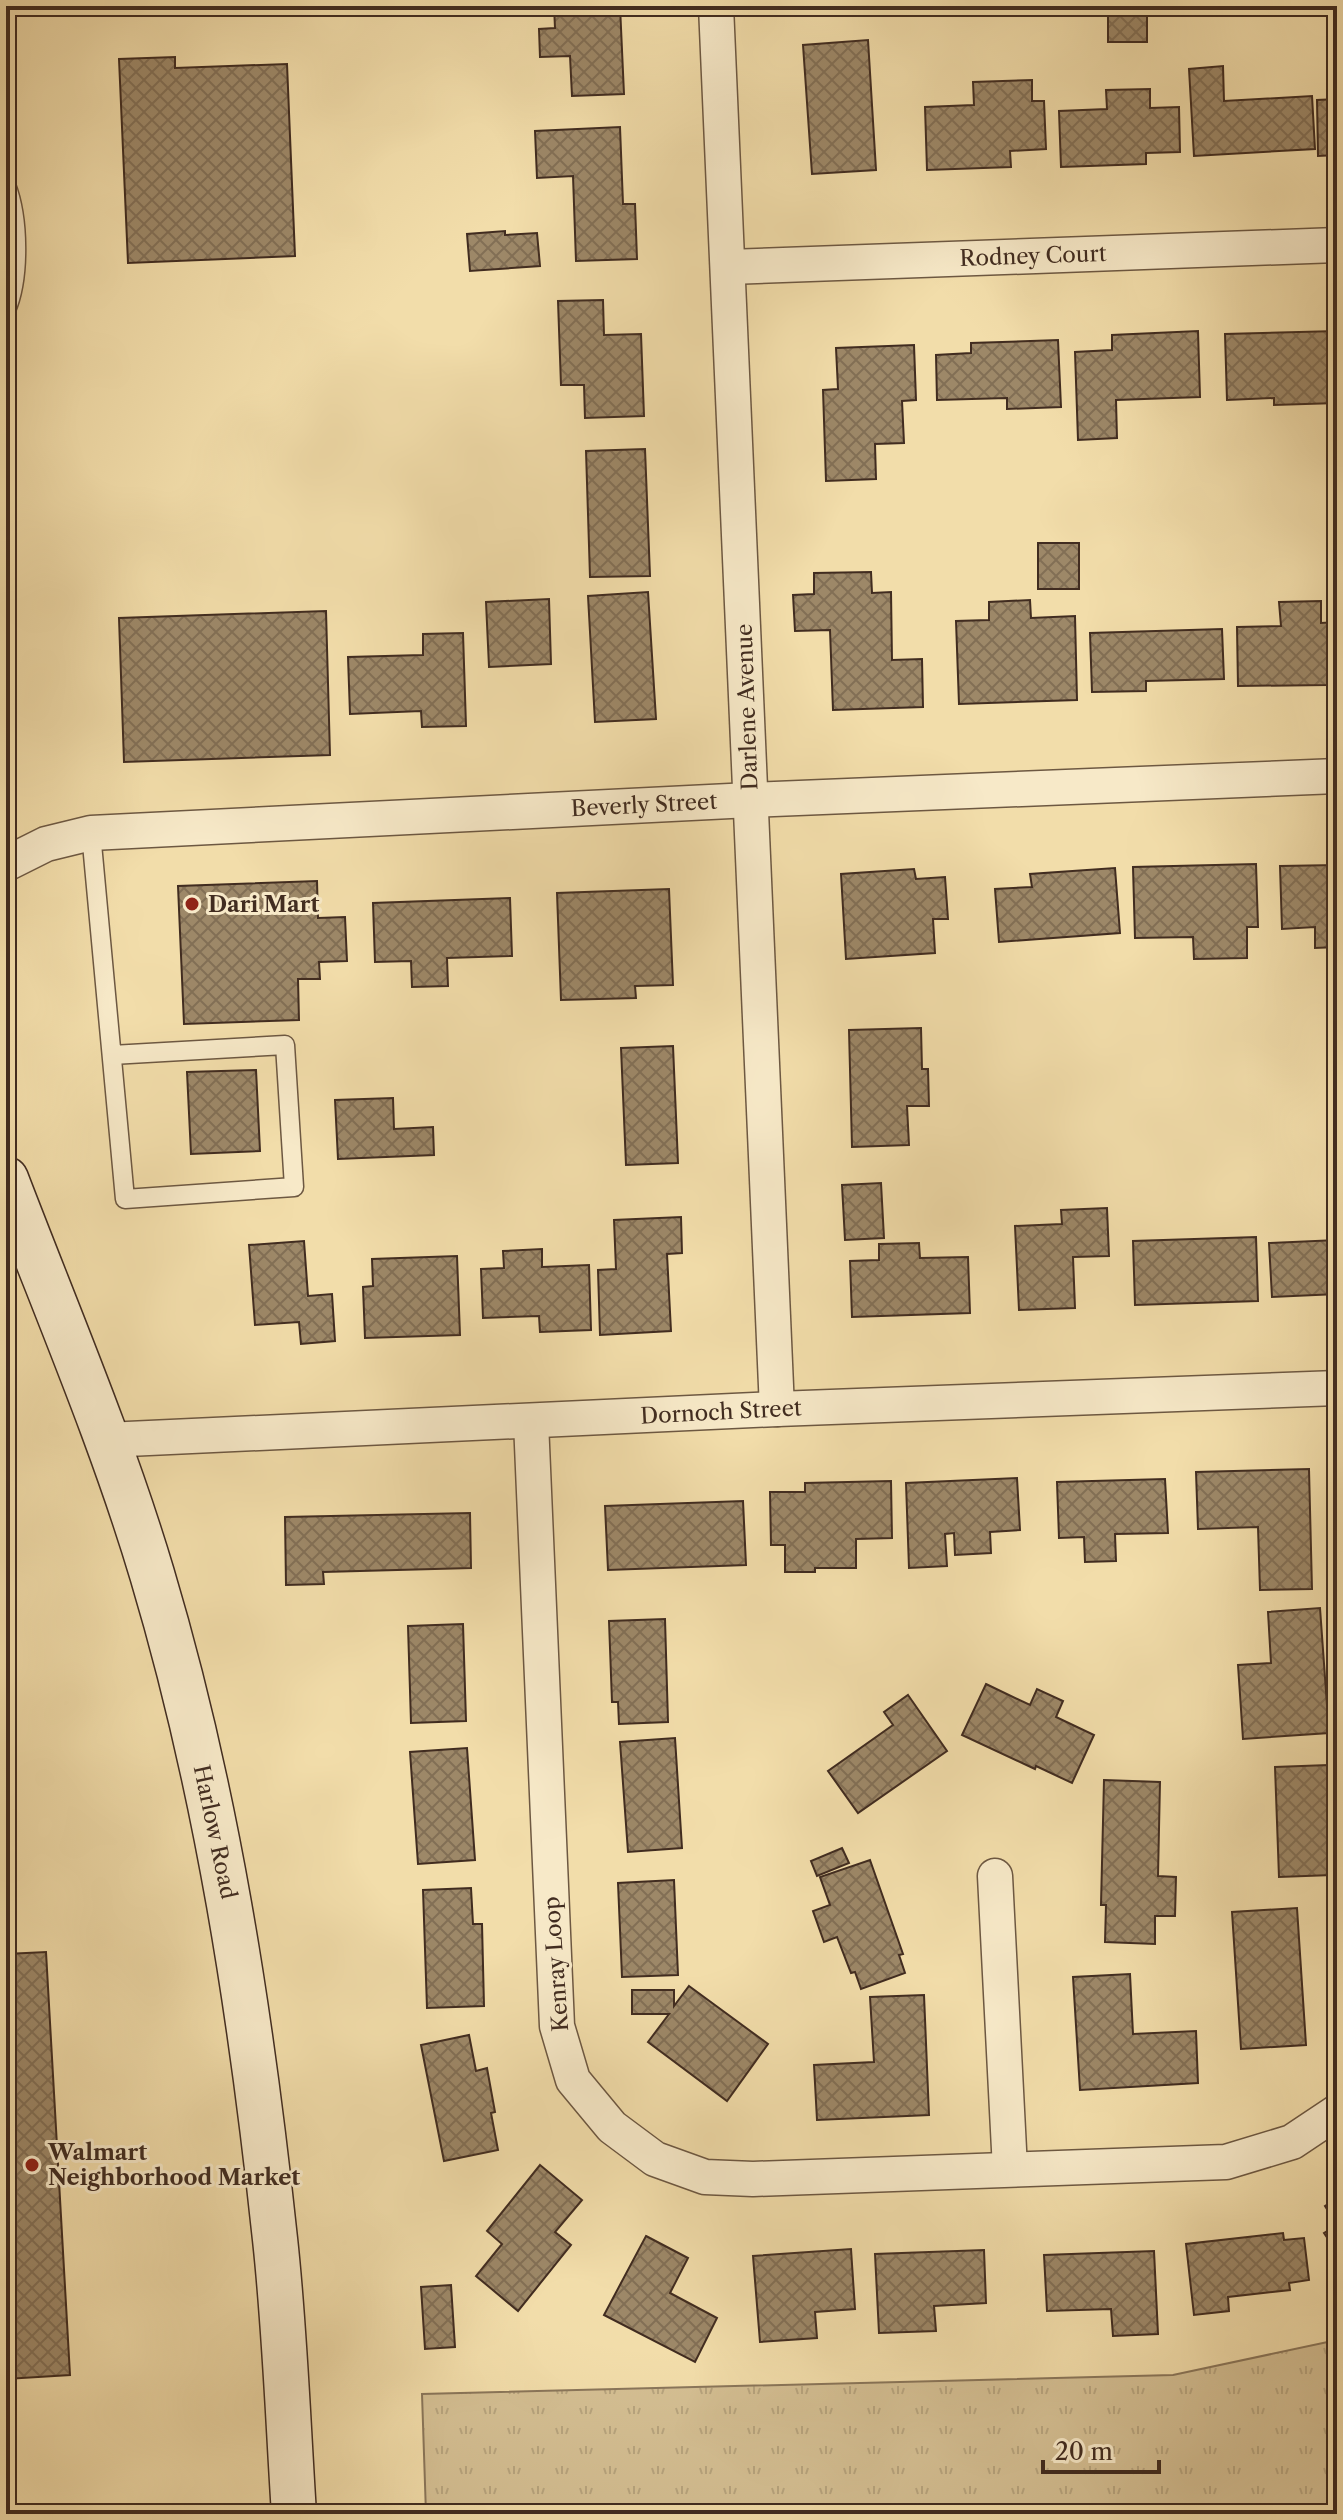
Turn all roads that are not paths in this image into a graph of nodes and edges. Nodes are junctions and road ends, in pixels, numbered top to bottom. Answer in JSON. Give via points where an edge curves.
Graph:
{"nodes":[{"id":1,"x":716,"y":6,"type":"edge"},
{"id":2,"x":6,"y":185,"type":"edge"},
{"id":3,"x":1337,"y":245,"type":"edge"},
{"id":4,"x":729,"y":267,"type":"junction"},
{"id":5,"x":6,"y":310,"type":"edge"},
{"id":6,"x":1337,"y":776,"type":"edge"},
{"id":7,"x":750,"y":800,"type":"junction"},
{"id":8,"x":91,"y":833,"type":"junction"},
{"id":9,"x":6,"y":864,"type":"edge"},
{"id":10,"x":112,"y":1055,"type":"junction"},
{"id":11,"x":6,"y":1179,"type":"edge"},
{"id":12,"x":1337,"y":1388,"type":"edge"},
{"id":13,"x":777,"y":1409,"type":"junction"},
{"id":14,"x":531,"y":1422,"type":"junction"},
{"id":15,"x":106,"y":1440,"type":"junction"},
{"id":16,"x":995,"y":1876,"type":"dead end"},
{"id":17,"x":1337,"y":2112,"type":"edge"},
{"id":18,"x":1010,"y":2169,"type":"junction"},
{"id":19,"x":294,"y":2514,"type":"edge"}],
"edges":[{"from":1,"to":4,"type":"street","name":"Darlene Avenue"},
{"from":2,"to":5,"type":"lane","via":[[17,252]]},
{"from":3,"to":4,"type":"street","name":"Rodney Court"},
{"from":4,"to":7,"type":"street","name":"Darlene Avenue"},
{"from":6,"to":7,"type":"street","name":"Beverly Street"},
{"from":7,"to":8,"type":"street","name":"Beverly Street"},
{"from":7,"to":13,"type":"street","name":"Darlene Avenue"},
{"from":8,"to":9,"type":"street","name":"Beverly Street","via":[[46,844]]},
{"from":8,"to":10,"type":"lane"},
{"from":10,"to":10,"type":"lane","via":[[125,1199],[294,1187],[285,1045]]},
{"from":11,"to":15,"type":"main road","name":"Harlow Road"},
{"from":12,"to":13,"type":"street","name":"Dornoch Street"},
{"from":13,"to":14,"type":"street","name":"Dornoch Street"},
{"from":14,"to":15,"type":"street","name":"Dornoch Street"},
{"from":14,"to":18,"type":"street","name":"Kenray Loop","via":[[557,2026],[573,2080],[612,2127],[655,2159],[705,2177]]},
{"from":15,"to":19,"type":"main road","name":"Harlow Road","via":[[152,1573],[185,1695],[238,1948],[275,2240]]},
{"from":16,"to":18,"type":"street"},
{"from":17,"to":18,"type":"street","name":"Kenray Loop","via":[[1292,2142],[1226,2162]]}]}
